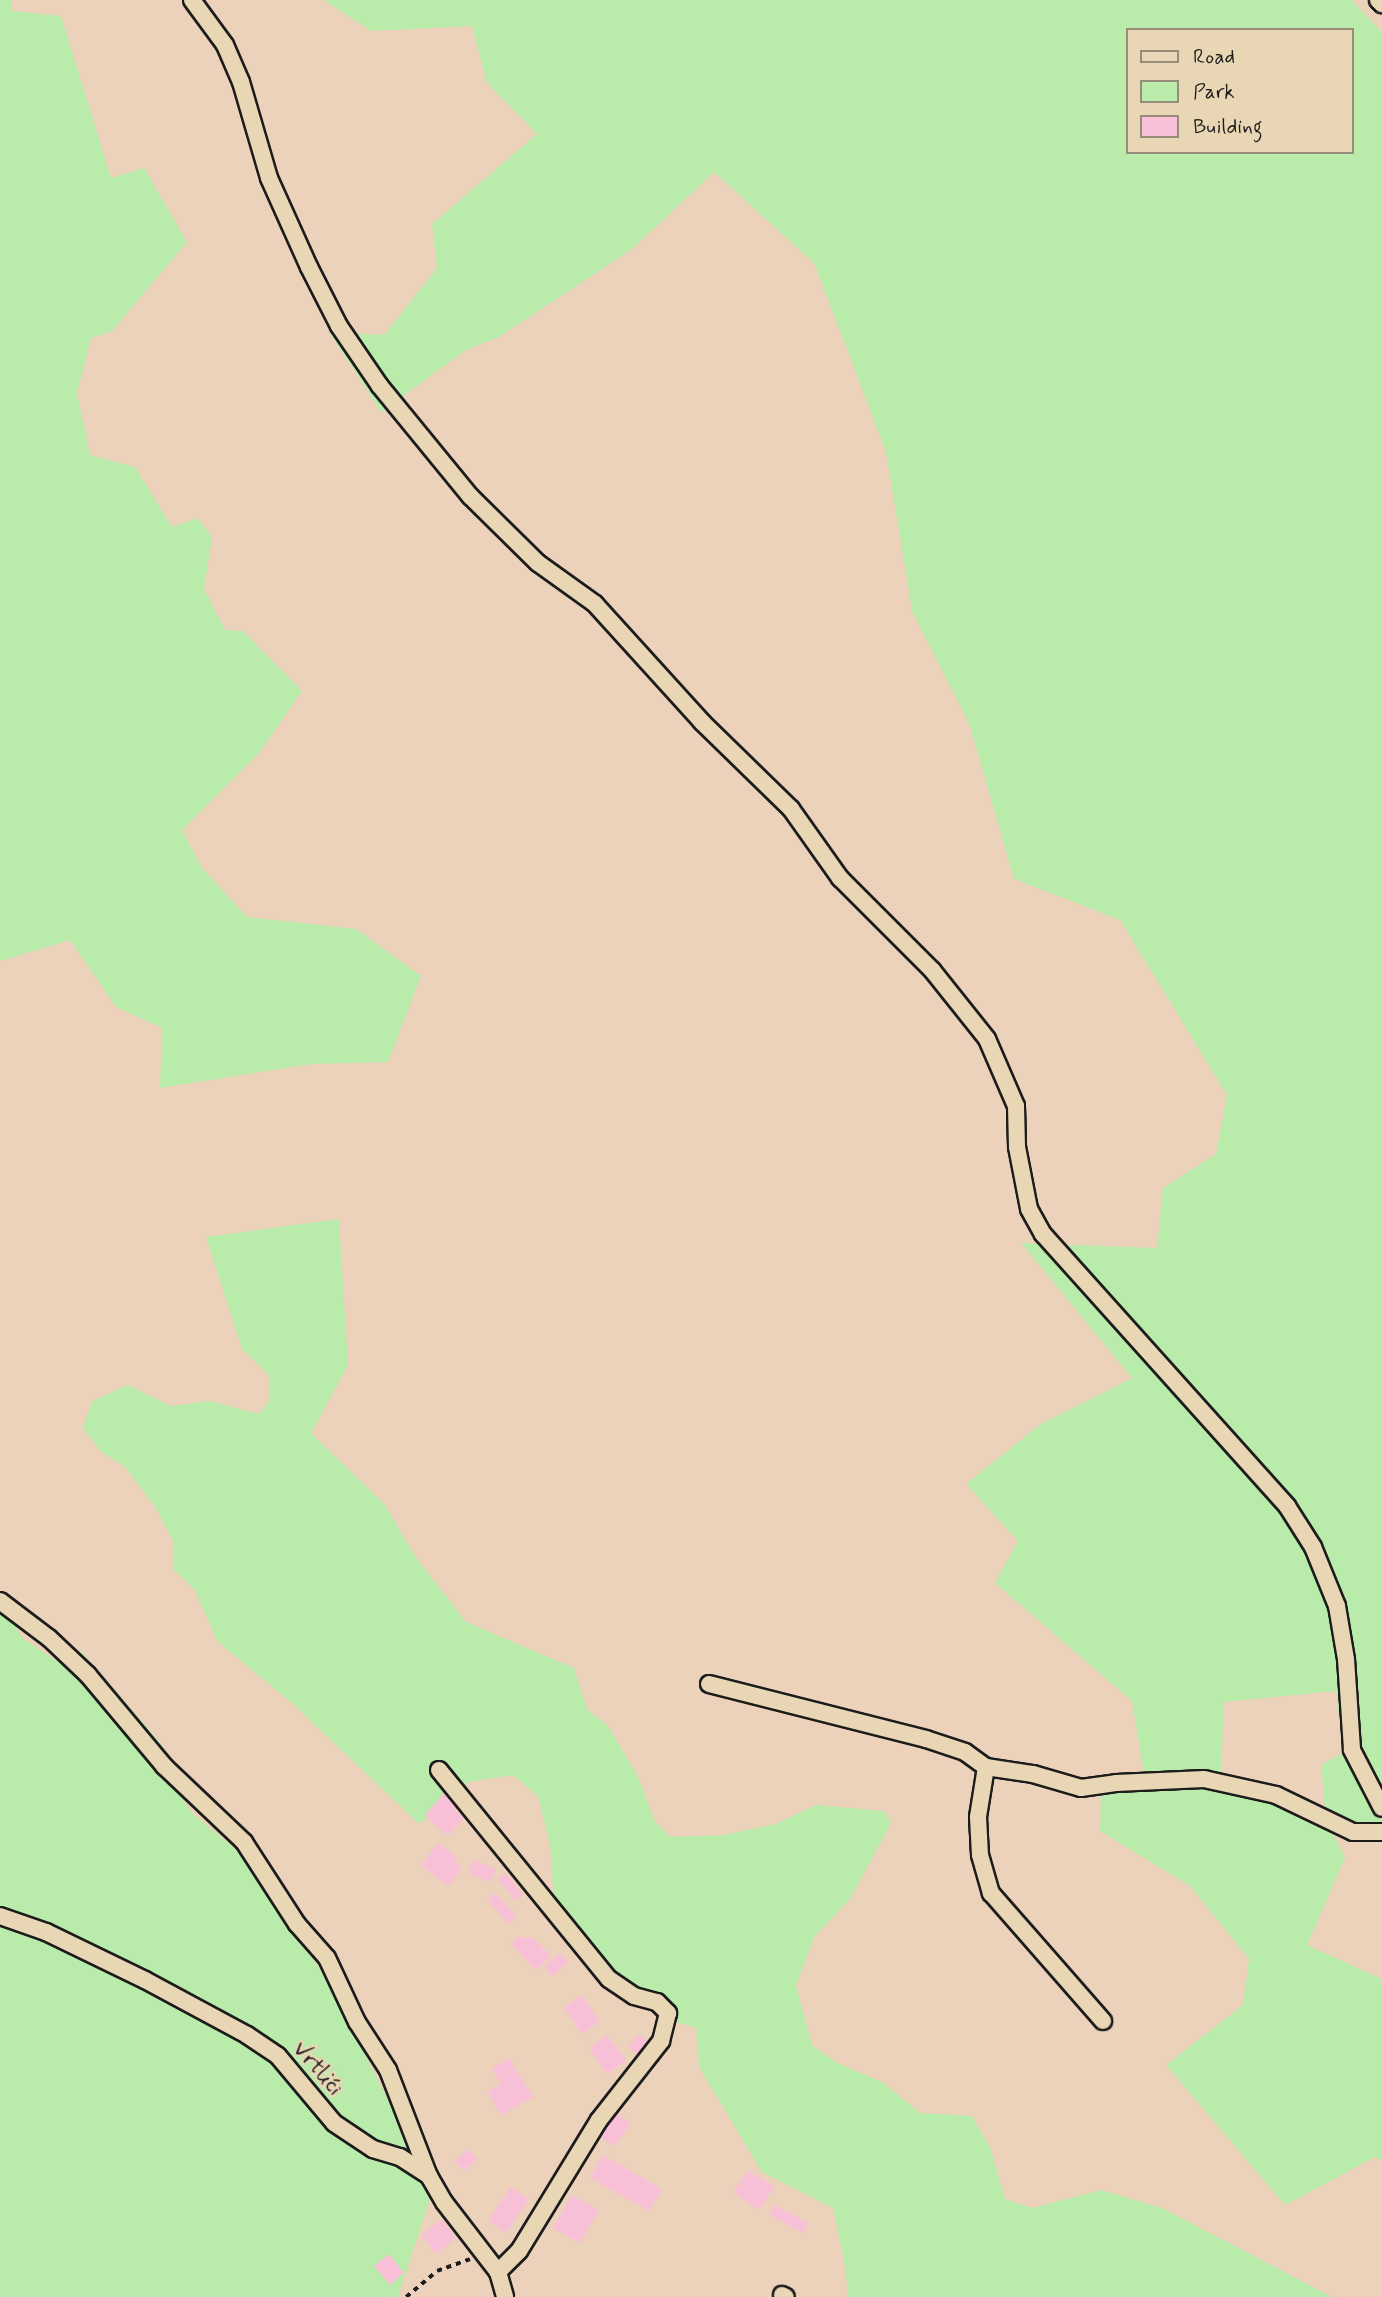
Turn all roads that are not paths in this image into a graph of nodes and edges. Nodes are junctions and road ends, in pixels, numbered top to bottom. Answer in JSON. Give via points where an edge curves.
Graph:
{"nodes":[{"id":1,"x":192,"y":0,"type":"edge"},
{"id":2,"x":1378,"y":0,"type":"edge"},
{"id":3,"x":1382,"y":4,"type":"edge"},
{"id":4,"x":0,"y":1601,"type":"edge"},
{"id":5,"x":709,"y":1684,"type":"dead end"},
{"id":6,"x":986,"y":1767,"type":"junction"},
{"id":7,"x":439,"y":1770,"type":"dead end"},
{"id":8,"x":1382,"y":1808,"type":"edge"},
{"id":9,"x":1382,"y":1832,"type":"edge"},
{"id":10,"x":0,"y":1916,"type":"edge"},
{"id":11,"x":1103,"y":2021,"type":"dead end"},
{"id":12,"x":429,"y":2176,"type":"junction"},
{"id":13,"x":498,"y":2272,"type":"junction"},
{"id":14,"x":505,"y":2297,"type":"edge"}],
"edges":[{"from":1,"to":8,"type":"street","via":[[225,45],[241,82],[269,178],[310,267],[339,326],[380,386],[470,496],[538,562],[594,604],[702,722],[791,808],[839,878],[932,970],[987,1039],[1016,1106],[1024,1185],[1043,1234],[1287,1506],[1314,1547],[1337,1606],[1352,1750]]},
{"from":2,"to":3,"type":"street"},
{"from":4,"to":12,"type":"street","via":[[88,1675],[164,1766],[244,1842],[298,1924],[327,1958],[357,2022],[388,2070]]},
{"from":5,"to":6,"type":"street","via":[[926,1739],[965,1752]]},
{"from":6,"to":9,"type":"street","via":[[1081,1788],[1204,1779],[1276,1796],[1353,1832]]},
{"from":6,"to":11,"type":"street","via":[[978,1817],[980,1855],[991,1893]]},
{"from":7,"to":13,"type":"street","via":[[609,1979],[634,1996],[657,2002],[668,2013],[662,2041],[599,2120],[519,2251]]},
{"from":10,"to":12,"type":"street","name":"Vrtlići","via":[[46,1932],[247,2035],[278,2056],[334,2123],[373,2149],[400,2157]]},
{"from":12,"to":13,"type":"street","name":"Vrtlići"},
{"from":13,"to":14,"type":"street","name":"Vrtlići"}]}
